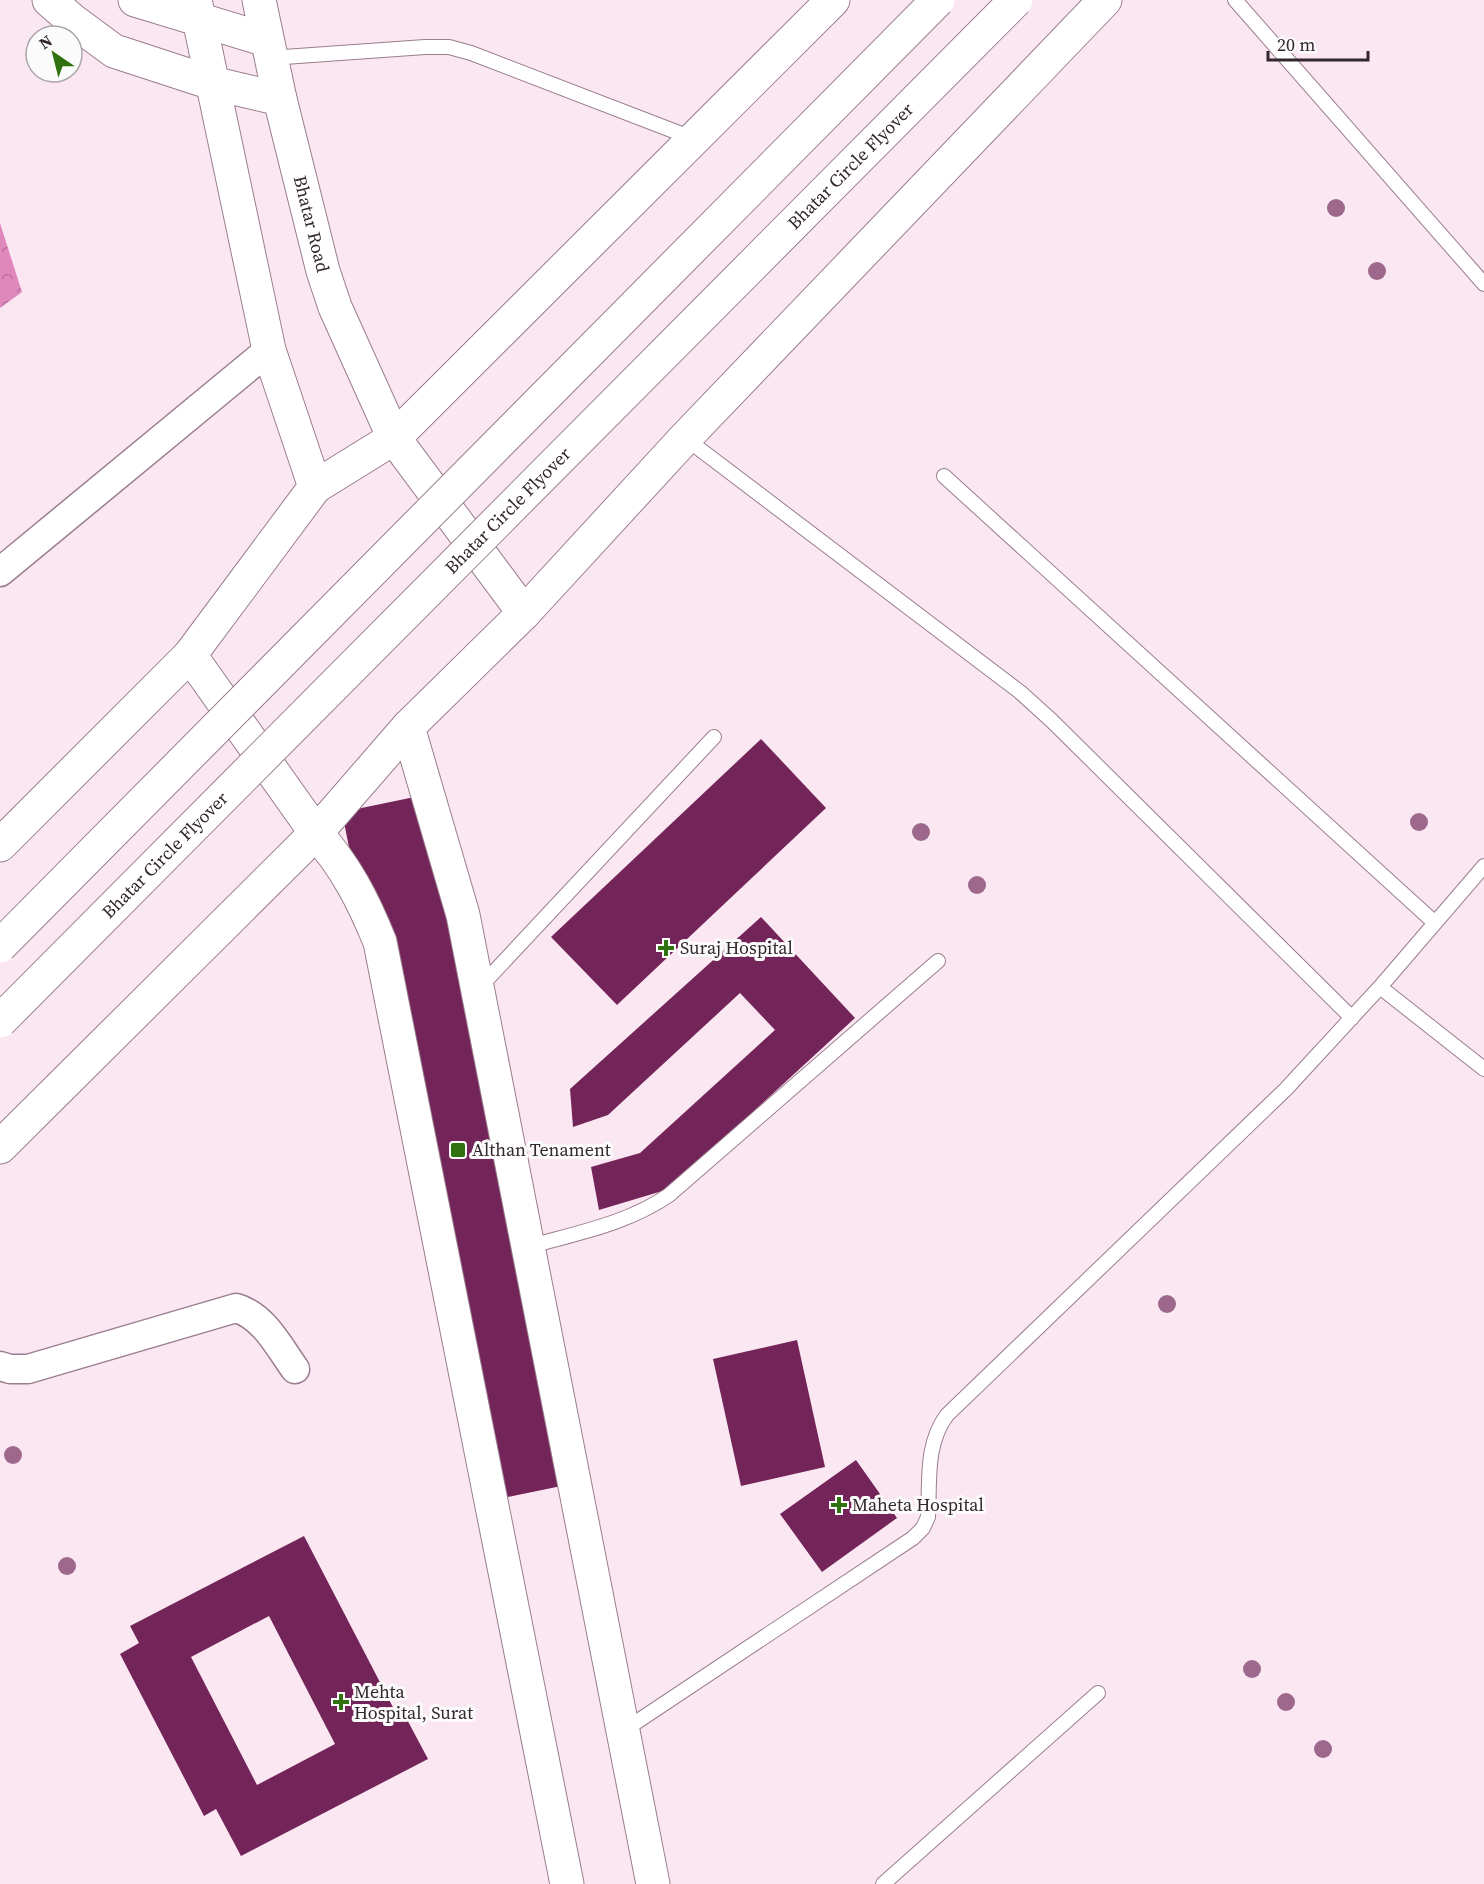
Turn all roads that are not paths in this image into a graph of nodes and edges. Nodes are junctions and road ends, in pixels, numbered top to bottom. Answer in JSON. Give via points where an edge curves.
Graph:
{"nodes":[{"id":1,"x":49,"y":0,"type":"edge"},
{"id":2,"x":135,"y":0,"type":"edge"},
{"id":3,"x":259,"y":0,"type":"edge"},
{"id":4,"x":833,"y":0,"type":"edge"},
{"id":5,"x":938,"y":0,"type":"edge"},
{"id":6,"x":1016,"y":0,"type":"edge"},
{"id":7,"x":1105,"y":0,"type":"edge"},
{"id":8,"x":1235,"y":0,"type":"edge"},
{"id":9,"x":196,"y":10,"type":"edge"},
{"id":10,"x":269,"y":49,"type":"junction"},
{"id":11,"x":212,"y":83,"type":"junction"},
{"id":12,"x":280,"y":99,"type":"junction"},
{"id":13,"x":696,"y":139,"type":"junction"},
{"id":14,"x":1484,"y":284,"type":"edge"},
{"id":15,"x":269,"y":350,"type":"junction"},
{"id":16,"x":394,"y":438,"type":"junction"},
{"id":17,"x":685,"y":438,"type":"junction"},
{"id":18,"x":944,"y":476,"type":"dead end"},
{"id":19,"x":315,"y":487,"type":"junction"},
{"id":20,"x":0,"y":572,"type":"edge"},
{"id":21,"x":524,"y":613,"type":"junction"},
{"id":22,"x":190,"y":655,"type":"junction"},
{"id":23,"x":408,"y":727,"type":"junction"},
{"id":24,"x":714,"y":737,"type":"dead end"},
{"id":25,"x":316,"y":833,"type":"junction"},
{"id":26,"x":0,"y":845,"type":"edge"},
{"id":27,"x":1484,"y":866,"type":"edge"},
{"id":28,"x":1435,"y":923,"type":"junction"},
{"id":29,"x":0,"y":946,"type":"edge"},
{"id":30,"x":938,"y":961,"type":"dead end"},
{"id":31,"x":1380,"y":987,"type":"junction"},
{"id":32,"x":477,"y":989,"type":"junction"},
{"id":33,"x":1352,"y":1018,"type":"junction"},
{"id":34,"x":0,"y":1021,"type":"edge"},
{"id":35,"x":1484,"y":1069,"type":"edge"},
{"id":36,"x":0,"y":1147,"type":"edge"},
{"id":37,"x":528,"y":1246,"type":"junction"},
{"id":38,"x":0,"y":1366,"type":"edge"},
{"id":39,"x":295,"y":1370,"type":"dead end"},
{"id":40,"x":1098,"y":1693,"type":"dead end"},
{"id":41,"x":623,"y":1731,"type":"junction"},
{"id":42,"x":567,"y":1884,"type":"edge"},
{"id":43,"x":653,"y":1884,"type":"edge"},
{"id":44,"x":884,"y":1884,"type":"edge"}],
"edges":[{"from":1,"to":11,"type":"main road","via":[[114,51]]},
{"from":2,"to":9,"type":"main road"},
{"from":3,"to":10,"type":"main road","name":"Bhatar Road"},
{"from":4,"to":13,"type":"main road"},
{"from":5,"to":29,"type":"main road","bridge":true},
{"from":6,"to":34,"type":"main road","name":"Bhatar Circle Flyover","bridge":true},
{"from":7,"to":17,"type":"main road"},
{"from":8,"to":14,"type":"lane"},
{"from":9,"to":10,"type":"main road"},
{"from":9,"to":11,"type":"main road"},
{"from":10,"to":12,"type":"main road","name":"Bhatar Road"},
{"from":10,"to":13,"type":"lane","via":[[449,47]]},
{"from":11,"to":12,"type":"main road"},
{"from":11,"to":15,"type":"main road"},
{"from":12,"to":16,"type":"main road","name":"Bhatar Road","via":[[335,307]]},
{"from":13,"to":16,"type":"main road"},
{"from":15,"to":19,"type":"main road"},
{"from":15,"to":20,"type":"street"},
{"from":16,"to":19,"type":"main road"},
{"from":16,"to":21,"type":"main road","name":"Bhatar Road"},
{"from":17,"to":21,"type":"main road"},
{"from":17,"to":33,"type":"lane","via":[[1020,692]]},
{"from":18,"to":28,"type":"lane"},
{"from":19,"to":22,"type":"main road"},
{"from":21,"to":23,"type":"main road"},
{"from":22,"to":25,"type":"main road"},
{"from":22,"to":26,"type":"main road"},
{"from":23,"to":25,"type":"main road"},
{"from":23,"to":32,"type":"main road","via":[[463,915]]},
{"from":24,"to":32,"type":"lane"},
{"from":25,"to":36,"type":"main road"},
{"from":25,"to":42,"type":"main road","via":[[353,883],[380,942]]},
{"from":27,"to":28,"type":"lane"},
{"from":28,"to":31,"type":"lane"},
{"from":30,"to":37,"type":"lane","via":[[660,1202],[632,1217]]},
{"from":31,"to":33,"type":"lane"},
{"from":31,"to":35,"type":"lane"},
{"from":32,"to":37,"type":"main road"},
{"from":33,"to":41,"type":"lane","via":[[1286,1089],[947,1415],[933,1440],[928,1517],[913,1538]]},
{"from":37,"to":41,"type":"main road"},
{"from":38,"to":39,"type":"street","via":[[28,1369],[236,1308],[257,1317]]},
{"from":40,"to":44,"type":"lane"},
{"from":41,"to":43,"type":"main road"}]}
